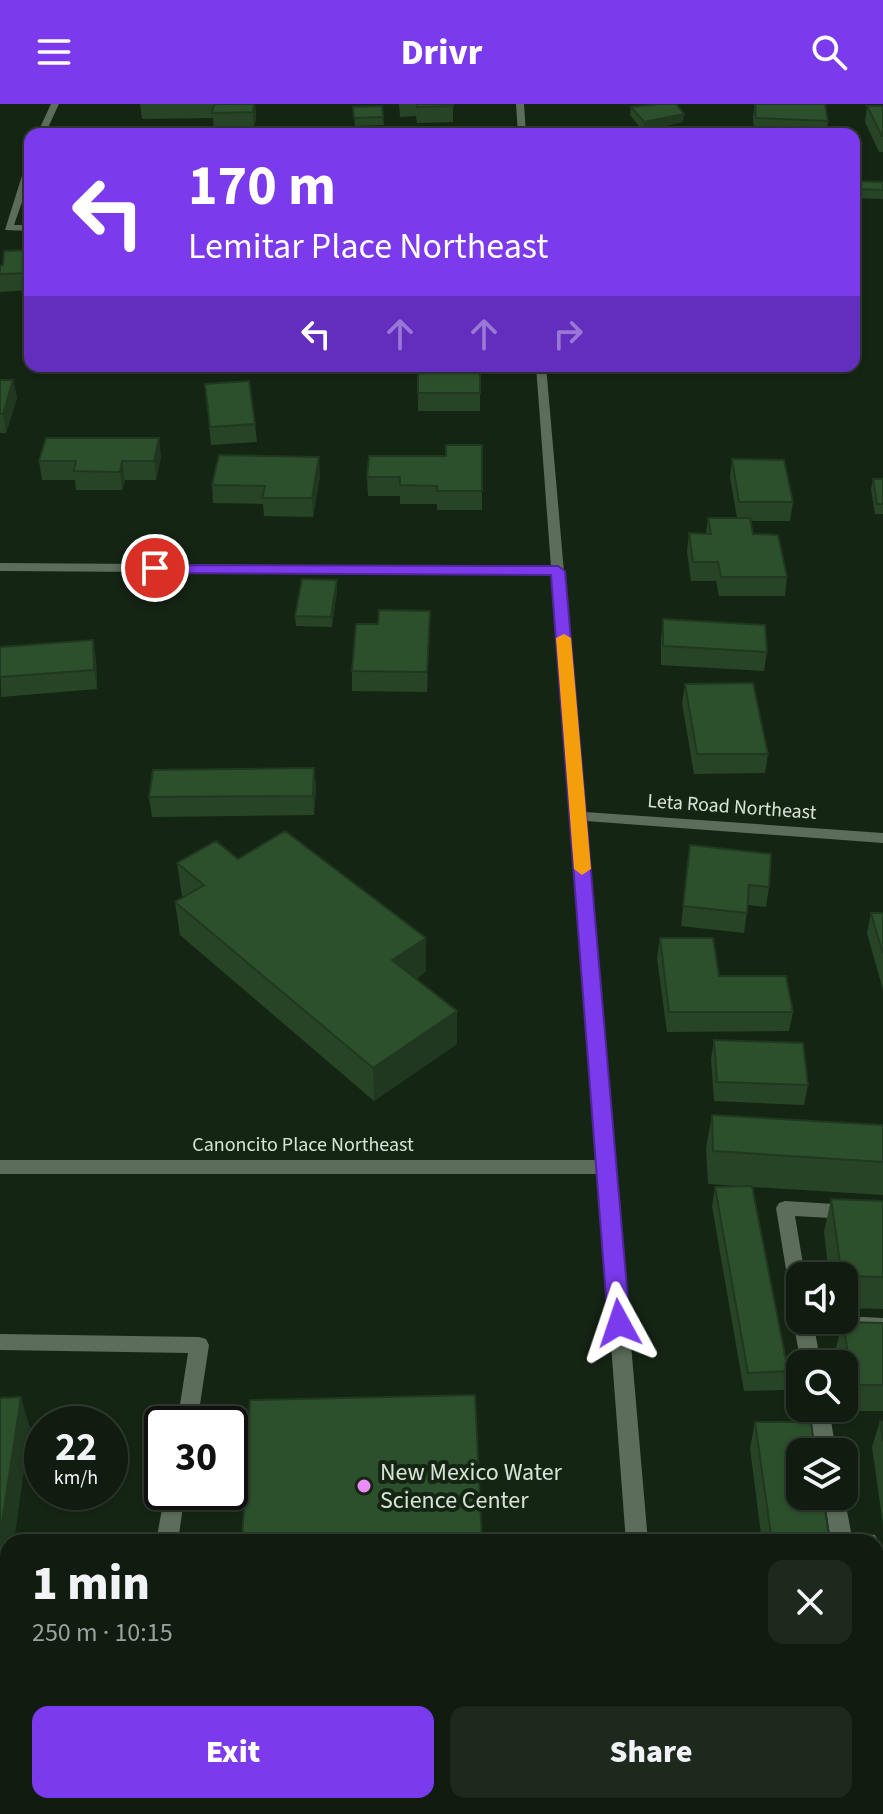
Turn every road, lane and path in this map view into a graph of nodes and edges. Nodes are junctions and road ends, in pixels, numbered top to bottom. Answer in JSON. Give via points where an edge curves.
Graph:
{"nodes":[{"id":1,"x":55,"y":104,"type":"edge"},
{"id":2,"x":520,"y":104,"type":"edge"},
{"id":3,"x":44,"y":128,"type":"edge"},
{"id":4,"x":522,"y":128,"type":"edge"},
{"id":5,"x":24,"y":183,"type":"edge"},
{"id":6,"x":24,"y":228,"type":"edge"},
{"id":7,"x":541,"y":372,"type":"edge"},
{"id":8,"x":0,"y":567,"type":"edge"},
{"id":9,"x":558,"y":571,"type":"junction"},
{"id":10,"x":578,"y":816,"type":"junction"},
{"id":11,"x":883,"y":838,"type":"edge"},
{"id":12,"x":0,"y":1167,"type":"edge"},
{"id":13,"x":607,"y":1167,"type":"junction"},
{"id":14,"x":883,"y":1214,"type":"edge"},
{"id":15,"x":794,"y":1262,"type":"edge"},
{"id":16,"x":858,"y":1324,"type":"edge"},
{"id":17,"x":883,"y":1326,"type":"edge"},
{"id":18,"x":0,"y":1342,"type":"edge"},
{"id":19,"x":190,"y":1406,"type":"edge"},
{"id":20,"x":172,"y":1510,"type":"edge"},
{"id":21,"x":836,"y":1510,"type":"edge"},
{"id":22,"x":168,"y":1534,"type":"edge"},
{"id":23,"x":636,"y":1534,"type":"edge"},
{"id":24,"x":841,"y":1534,"type":"edge"}],
"edges":[{"from":1,"to":3,"type":"street"},
{"from":2,"to":4,"type":"street"},
{"from":5,"to":6,"type":"street","via":[[8,228]]},
{"from":7,"to":9,"type":"street"},
{"from":8,"to":9,"type":"street"},
{"from":9,"to":10,"type":"street"},
{"from":10,"to":11,"type":"street","name":"Leta Road Northeast"},
{"from":10,"to":13,"type":"street"},
{"from":12,"to":13,"type":"street","name":"Canoncito Place Northeast"},
{"from":13,"to":23,"type":"street"},
{"from":14,"to":15,"type":"street","via":[[785,1208]]},
{"from":16,"to":17,"type":"street"},
{"from":18,"to":19,"type":"street","via":[[199,1345]]},
{"from":20,"to":22,"type":"street"},
{"from":21,"to":24,"type":"street"}]}
